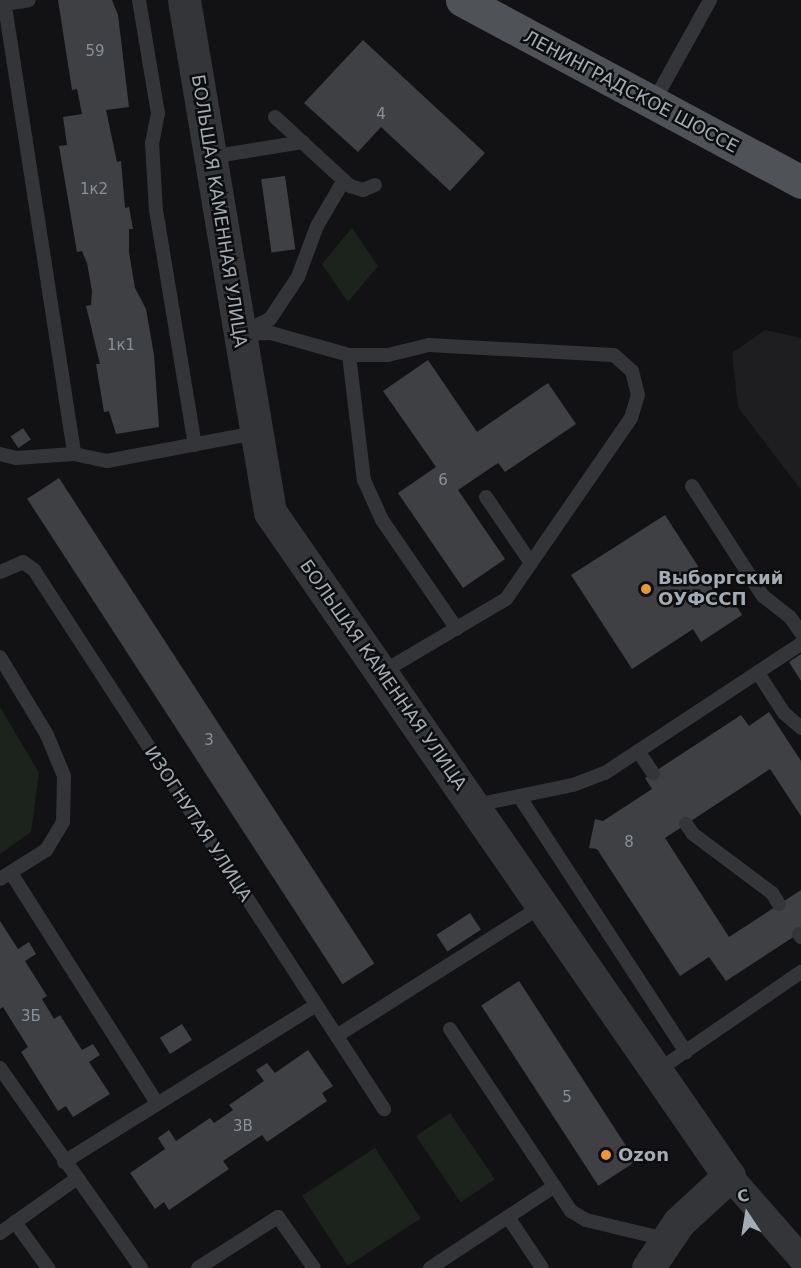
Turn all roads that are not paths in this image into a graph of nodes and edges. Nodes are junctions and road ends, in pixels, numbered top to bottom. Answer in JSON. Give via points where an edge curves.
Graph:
{"nodes":[{"id":1,"x":29,"y":0,"type":"edge"},
{"id":2,"x":139,"y":0,"type":"edge"},
{"id":3,"x":184,"y":0,"type":"edge"},
{"id":4,"x":462,"y":0,"type":"edge"},
{"id":5,"x":710,"y":0,"type":"edge"},
{"id":6,"x":5,"y":2,"type":"edge"},
{"id":7,"x":652,"y":104,"type":"junction"},
{"id":8,"x":275,"y":117,"type":"dead end"},
{"id":9,"x":303,"y":142,"type":"junction"},
{"id":10,"x":210,"y":157,"type":"junction"},
{"id":11,"x":344,"y":180,"type":"junction"},
{"id":12,"x":801,"y":182,"type":"edge"},
{"id":13,"x":375,"y":185,"type":"dead end"},
{"id":14,"x":239,"y":334,"type":"junction"},
{"id":15,"x":349,"y":356,"type":"junction"},
{"id":16,"x":255,"y":434,"type":"junction"},
{"id":17,"x":195,"y":445,"type":"junction"},
{"id":18,"x":0,"y":454,"type":"edge"},
{"id":19,"x":74,"y":454,"type":"junction"},
{"id":20,"x":692,"y":486,"type":"dead end"},
{"id":21,"x":486,"y":497,"type":"dead end"},
{"id":22,"x":531,"y":563,"type":"junction"},
{"id":23,"x":0,"y":572,"type":"edge"},
{"id":24,"x":457,"y":629,"type":"junction"},
{"id":25,"x":801,"y":633,"type":"edge"},
{"id":26,"x":801,"y":645,"type":"edge"},
{"id":27,"x":0,"y":657,"type":"edge"},
{"id":28,"x":381,"y":673,"type":"junction"},
{"id":29,"x":758,"y":673,"type":"junction"},
{"id":30,"x":801,"y":728,"type":"edge"},
{"id":31,"x":638,"y":751,"type":"junction"},
{"id":32,"x":653,"y":773,"type":"dead end"},
{"id":33,"x":519,"y":796,"type":"junction"},
{"id":34,"x":476,"y":805,"type":"junction"},
{"id":35,"x":686,"y":824,"type":"dead end"},
{"id":36,"x":5,"y":876,"type":"edge"},
{"id":37,"x":779,"y":904,"type":"dead end"},
{"id":38,"x":544,"y":905,"type":"junction"},
{"id":39,"x":801,"y":972,"type":"edge"},
{"id":40,"x":315,"y":1005,"type":"junction"},
{"id":41,"x":450,"y":1029,"type":"dead end"},
{"id":42,"x":338,"y":1035,"type":"junction"},
{"id":43,"x":686,"y":1052,"type":"junction"},
{"id":44,"x":0,"y":1068,"type":"edge"},
{"id":45,"x":655,"y":1072,"type":"junction"},
{"id":46,"x":157,"y":1103,"type":"junction"},
{"id":47,"x":384,"y":1109,"type":"dead end"},
{"id":48,"x":64,"y":1162,"type":"junction"},
{"id":49,"x":729,"y":1176,"type":"junction"},
{"id":50,"x":76,"y":1179,"type":"junction"},
{"id":51,"x":555,"y":1186,"type":"junction"},
{"id":52,"x":508,"y":1218,"type":"junction"},
{"id":53,"x":15,"y":1222,"type":"junction"},
{"id":54,"x":0,"y":1233,"type":"edge"},
{"id":55,"x":798,"y":1247,"type":"edge"},
{"id":56,"x":654,"y":1260,"type":"edge"},
{"id":57,"x":48,"y":1268,"type":"edge"},
{"id":58,"x":141,"y":1268,"type":"edge"},
{"id":59,"x":198,"y":1268,"type":"edge"},
{"id":60,"x":314,"y":1268,"type":"edge"},
{"id":61,"x":430,"y":1268,"type":"edge"},
{"id":62,"x":542,"y":1268,"type":"edge"}],
"edges":[{"from":1,"to":6,"type":"lane"},
{"from":2,"to":17,"type":"lane","via":[[158,113],[152,143],[156,210]]},
{"from":3,"to":10,"type":"street","name":"БОЛЬШАЯ КАМЕННАЯ УЛИЦА"},
{"from":4,"to":7,"type":"main road","name":"ЛЕНИНГРАДСКОЕ ШОССЕ"},
{"from":5,"to":7,"type":"lane"},
{"from":6,"to":19,"type":"lane"},
{"from":7,"to":12,"type":"main road","name":"ЛЕНИНГРАДСКОЕ ШОССЕ"},
{"from":8,"to":9,"type":"lane"},
{"from":9,"to":10,"type":"lane"},
{"from":9,"to":11,"type":"lane"},
{"from":10,"to":14,"type":"street","name":"БОЛЬШАЯ КАМЕННАЯ УЛИЦА"},
{"from":11,"to":13,"type":"lane","via":[[363,190]]},
{"from":11,"to":14,"type":"lane","via":[[317,226],[298,277],[270,319]]},
{"from":14,"to":15,"type":"lane","via":[[271,333]]},
{"from":14,"to":16,"type":"street","name":"БОЛЬШАЯ КАМЕННАЯ УЛИЦА"},
{"from":15,"to":22,"type":"lane","via":[[388,355],[429,345],[615,354],[632,371],[638,395],[631,418]]},
{"from":15,"to":24,"type":"lane","via":[[364,480],[382,520]]},
{"from":16,"to":17,"type":"lane"},
{"from":16,"to":28,"type":"street","name":"БОЛЬШАЯ КАМЕННАЯ УЛИЦА","via":[[270,512]]},
{"from":17,"to":19,"type":"lane","via":[[107,460]]},
{"from":18,"to":19,"type":"lane","via":[[16,458]]},
{"from":20,"to":25,"type":"lane","via":[[763,596],[790,617]]},
{"from":21,"to":22,"type":"lane"},
{"from":22,"to":24,"type":"lane","via":[[507,599]]},
{"from":23,"to":40,"type":"lane","name":"ИЗОГНУТАЯ УЛИЦА","via":[[23,562],[34,570]]},
{"from":24,"to":28,"type":"lane"},
{"from":26,"to":29,"type":"lane"},
{"from":27,"to":36,"type":"lane","via":[[47,735],[64,776],[63,822],[46,850]]},
{"from":28,"to":34,"type":"street","name":"БОЛЬШАЯ КАМЕННАЯ УЛИЦА"},
{"from":29,"to":30,"type":"lane","via":[[784,713]]},
{"from":29,"to":31,"type":"lane"},
{"from":31,"to":32,"type":"lane"},
{"from":31,"to":33,"type":"lane","via":[[605,773],[573,785]]},
{"from":33,"to":34,"type":"lane"},
{"from":33,"to":43,"type":"lane"},
{"from":34,"to":38,"type":"street","name":"БОЛЬШАЯ КАМЕННАЯ УЛИЦА"},
{"from":35,"to":37,"type":"lane","via":[[693,834],[772,892]]},
{"from":36,"to":46,"type":"lane"},
{"from":38,"to":42,"type":"lane"},
{"from":38,"to":45,"type":"street","name":"БОЛЬШАЯ КАМЕННАЯ УЛИЦА"},
{"from":39,"to":43,"type":"lane"},
{"from":40,"to":42,"type":"lane","name":"ИЗОГНУТАЯ УЛИЦА"},
{"from":40,"to":46,"type":"lane"},
{"from":41,"to":51,"type":"lane"},
{"from":42,"to":47,"type":"lane","name":"ИЗОГНУТАЯ УЛИЦА"},
{"from":43,"to":45,"type":"lane"},
{"from":44,"to":48,"type":"lane"},
{"from":45,"to":49,"type":"street","name":"БОЛЬШАЯ КАМЕННАЯ УЛИЦА"},
{"from":46,"to":48,"type":"lane"},
{"from":48,"to":50,"type":"lane"},
{"from":49,"to":55,"type":"street","name":"БОЛЬШАЯ КАМЕННАЯ УЛИЦА"},
{"from":49,"to":56,"type":"street"},
{"from":50,"to":53,"type":"lane"},
{"from":50,"to":58,"type":"lane"},
{"from":51,"to":52,"type":"lane"},
{"from":51,"to":56,"type":"lane","via":[[571,1211]]},
{"from":52,"to":61,"type":"lane"},
{"from":52,"to":62,"type":"lane"},
{"from":53,"to":54,"type":"lane"},
{"from":53,"to":57,"type":"lane"},
{"from":59,"to":60,"type":"lane","via":[[278,1217]]}]}
